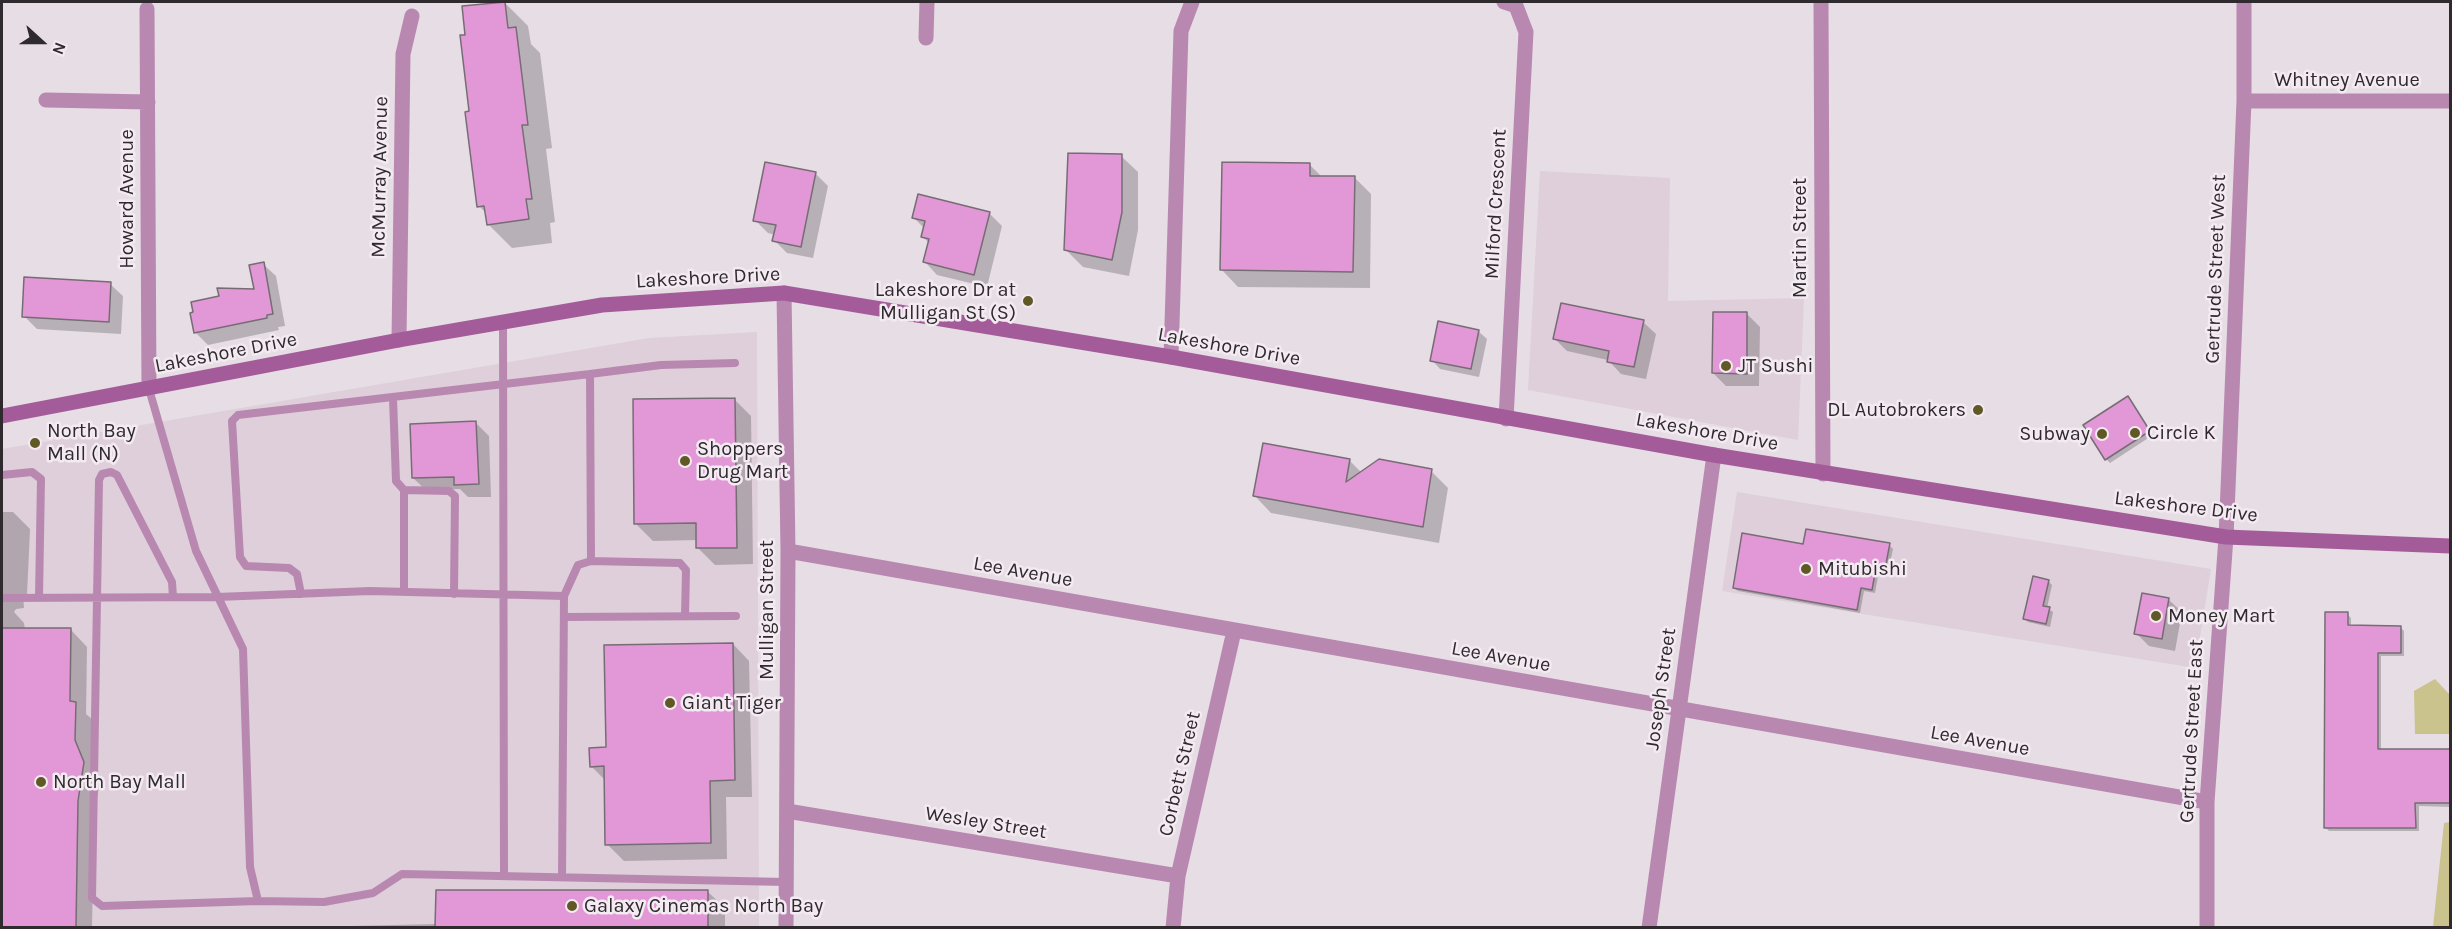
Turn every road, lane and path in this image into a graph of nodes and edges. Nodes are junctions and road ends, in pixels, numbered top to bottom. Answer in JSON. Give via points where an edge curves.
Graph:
{"nodes":[{"id":1,"x":927,"y":2,"type":"edge"},
{"id":2,"x":1192,"y":2,"type":"edge"},
{"id":3,"x":1504,"y":2,"type":"edge"},
{"id":4,"x":1821,"y":2,"type":"edge"},
{"id":5,"x":2244,"y":2,"type":"edge"},
{"id":6,"x":147,"y":9,"type":"dead end"},
{"id":7,"x":412,"y":16,"type":"dead end"},
{"id":8,"x":926,"y":38,"type":"dead end"},
{"id":9,"x":46,"y":100,"type":"dead end"},
{"id":10,"x":2244,"y":101,"type":"junction"},
{"id":11,"x":2451,"y":101,"type":"edge"},
{"id":12,"x":148,"y":102,"type":"junction"},
{"id":13,"x":784,"y":293,"type":"junction"},
{"id":14,"x":503,"y":322,"type":"junction"},
{"id":15,"x":399,"y":340,"type":"junction"},
{"id":16,"x":1171,"y":357,"type":"junction"},
{"id":17,"x":735,"y":363,"type":"dead end"},
{"id":18,"x":590,"y":374,"type":"junction"},
{"id":19,"x":503,"y":385,"type":"junction"},
{"id":20,"x":149,"y":389,"type":"junction"},
{"id":21,"x":393,"y":398,"type":"junction"},
{"id":22,"x":2,"y":416,"type":"edge"},
{"id":23,"x":1506,"y":419,"type":"junction"},
{"id":24,"x":1714,"y":455,"type":"junction"},
{"id":25,"x":1823,"y":474,"type":"junction"},
{"id":26,"x":2,"y":475,"type":"edge"},
{"id":27,"x":404,"y":490,"type":"junction"},
{"id":28,"x":2226,"y":537,"type":"junction"},
{"id":29,"x":2451,"y":546,"type":"edge"},
{"id":30,"x":788,"y":551,"type":"junction"},
{"id":31,"x":591,"y":561,"type":"junction"},
{"id":32,"x":404,"y":592,"type":"junction"},
{"id":33,"x":301,"y":594,"type":"junction"},
{"id":34,"x":454,"y":594,"type":"junction"},
{"id":35,"x":504,"y":595,"type":"junction"},
{"id":36,"x":564,"y":596,"type":"junction"},
{"id":37,"x":173,"y":597,"type":"junction"},
{"id":38,"x":217,"y":597,"type":"junction"},
{"id":39,"x":2,"y":598,"type":"edge"},
{"id":40,"x":39,"y":598,"type":"junction"},
{"id":41,"x":98,"y":598,"type":"junction"},
{"id":42,"x":686,"y":616,"type":"junction"},
{"id":43,"x":736,"y":616,"type":"dead end"},
{"id":44,"x":564,"y":617,"type":"junction"},
{"id":45,"x":1234,"y":631,"type":"junction"},
{"id":46,"x":1679,"y":710,"type":"junction"},
{"id":47,"x":2207,"y":802,"type":"junction"},
{"id":48,"x":787,"y":811,"type":"junction"},
{"id":49,"x":504,"y":875,"type":"junction"},
{"id":50,"x":1178,"y":876,"type":"junction"},
{"id":51,"x":562,"y":877,"type":"junction"},
{"id":52,"x":786,"y":882,"type":"junction"},
{"id":53,"x":258,"y":901,"type":"junction"},
{"id":54,"x":786,"y":927,"type":"edge"},
{"id":55,"x":1173,"y":927,"type":"edge"},
{"id":56,"x":1648,"y":927,"type":"edge"},
{"id":57,"x":2207,"y":927,"type":"edge"}],
"edges":[{"from":1,"to":8,"type":"street"},
{"from":2,"to":16,"type":"street","via":[[1182,31]]},
{"from":3,"to":23,"type":"street","name":"Milford Crescent","via":[[1516,6],[1526,32]]},
{"from":4,"to":25,"type":"street","name":"Martin Street"},
{"from":5,"to":10,"type":"street","name":"Gertrude Street West"},
{"from":6,"to":12,"type":"street","name":"Howard Avenue"},
{"from":7,"to":15,"type":"street","name":"McMurray Avenue","via":[[403,54]]},
{"from":9,"to":12,"type":"street"},
{"from":10,"to":11,"type":"street","name":"Whitney Avenue"},
{"from":10,"to":28,"type":"street","name":"Gertrude Street West"},
{"from":12,"to":20,"type":"street","name":"Howard Avenue"},
{"from":13,"to":14,"type":"main road","name":"Lakeshore Drive","via":[[603,305]]},
{"from":13,"to":16,"type":"main road","name":"Lakeshore Drive"},
{"from":13,"to":30,"type":"street","name":"Mulligan Street"},
{"from":14,"to":15,"type":"main road","name":"Lakeshore Drive"},
{"from":14,"to":19,"type":"lane"},
{"from":15,"to":20,"type":"main road","name":"Lakeshore Drive"},
{"from":16,"to":23,"type":"main road","name":"Lakeshore Drive"},
{"from":17,"to":18,"type":"lane","via":[[661,365]]},
{"from":18,"to":19,"type":"lane"},
{"from":18,"to":31,"type":"lane"},
{"from":19,"to":21,"type":"lane"},
{"from":19,"to":35,"type":"lane"},
{"from":20,"to":22,"type":"main road","name":"Lakeshore Drive"},
{"from":20,"to":38,"type":"lane","via":[[196,551]]},
{"from":21,"to":27,"type":"lane","via":[[396,481]]},
{"from":21,"to":33,"type":"lane","via":[[237,415],[232,421],[240,557],[246,566],[289,568],[297,574]]},
{"from":23,"to":24,"type":"main road","name":"Lakeshore Drive"},
{"from":24,"to":25,"type":"main road","name":"Lakeshore Drive"},
{"from":24,"to":46,"type":"street","name":"Joseph Street"},
{"from":25,"to":28,"type":"main road","name":"Lakeshore Drive"},
{"from":26,"to":40,"type":"lane","via":[[32,472],[41,479]]},
{"from":27,"to":32,"type":"lane"},
{"from":27,"to":34,"type":"lane","via":[[449,491],[455,496]]},
{"from":28,"to":29,"type":"main road","name":"Lakeshore Drive"},
{"from":28,"to":47,"type":"street","name":"Gertrude Street East"},
{"from":30,"to":45,"type":"street","name":"Lee Avenue"},
{"from":30,"to":48,"type":"street","name":"Mulligan Street"},
{"from":31,"to":36,"type":"lane","via":[[578,565]]},
{"from":31,"to":42,"type":"lane","via":[[680,563],[686,570]]},
{"from":32,"to":33,"type":"lane"},
{"from":32,"to":34,"type":"lane"},
{"from":33,"to":38,"type":"lane"},
{"from":34,"to":35,"type":"lane"},
{"from":35,"to":36,"type":"lane"},
{"from":35,"to":49,"type":"lane"},
{"from":36,"to":44,"type":"lane"},
{"from":37,"to":38,"type":"lane"},
{"from":37,"to":41,"type":"lane"},
{"from":37,"to":41,"type":"lane","via":[[172,582],[117,475],[111,472],[102,474],[99,480]]},
{"from":38,"to":53,"type":"lane","via":[[243,649],[250,867]]},
{"from":39,"to":40,"type":"lane"},
{"from":40,"to":41,"type":"lane"},
{"from":41,"to":53,"type":"lane","via":[[92,898],[102,906]]},
{"from":42,"to":43,"type":"lane"},
{"from":42,"to":44,"type":"lane"},
{"from":44,"to":51,"type":"lane"},
{"from":45,"to":46,"type":"street","name":"Lee Avenue"},
{"from":45,"to":50,"type":"street","name":"Corbett Street"},
{"from":46,"to":47,"type":"street","name":"Lee Avenue"},
{"from":46,"to":56,"type":"street","name":"Joseph Street"},
{"from":47,"to":57,"type":"street","name":"Gertrude Street East"},
{"from":48,"to":50,"type":"street","name":"Wesley Street"},
{"from":48,"to":52,"type":"street","name":"Mulligan Street"},
{"from":49,"to":51,"type":"lane"},
{"from":49,"to":53,"type":"lane","via":[[402,874],[373,893],[324,902]]},
{"from":50,"to":55,"type":"street","name":"Corbett Street"},
{"from":51,"to":52,"type":"lane"},
{"from":52,"to":54,"type":"street","name":"Mulligan Street"}]}
